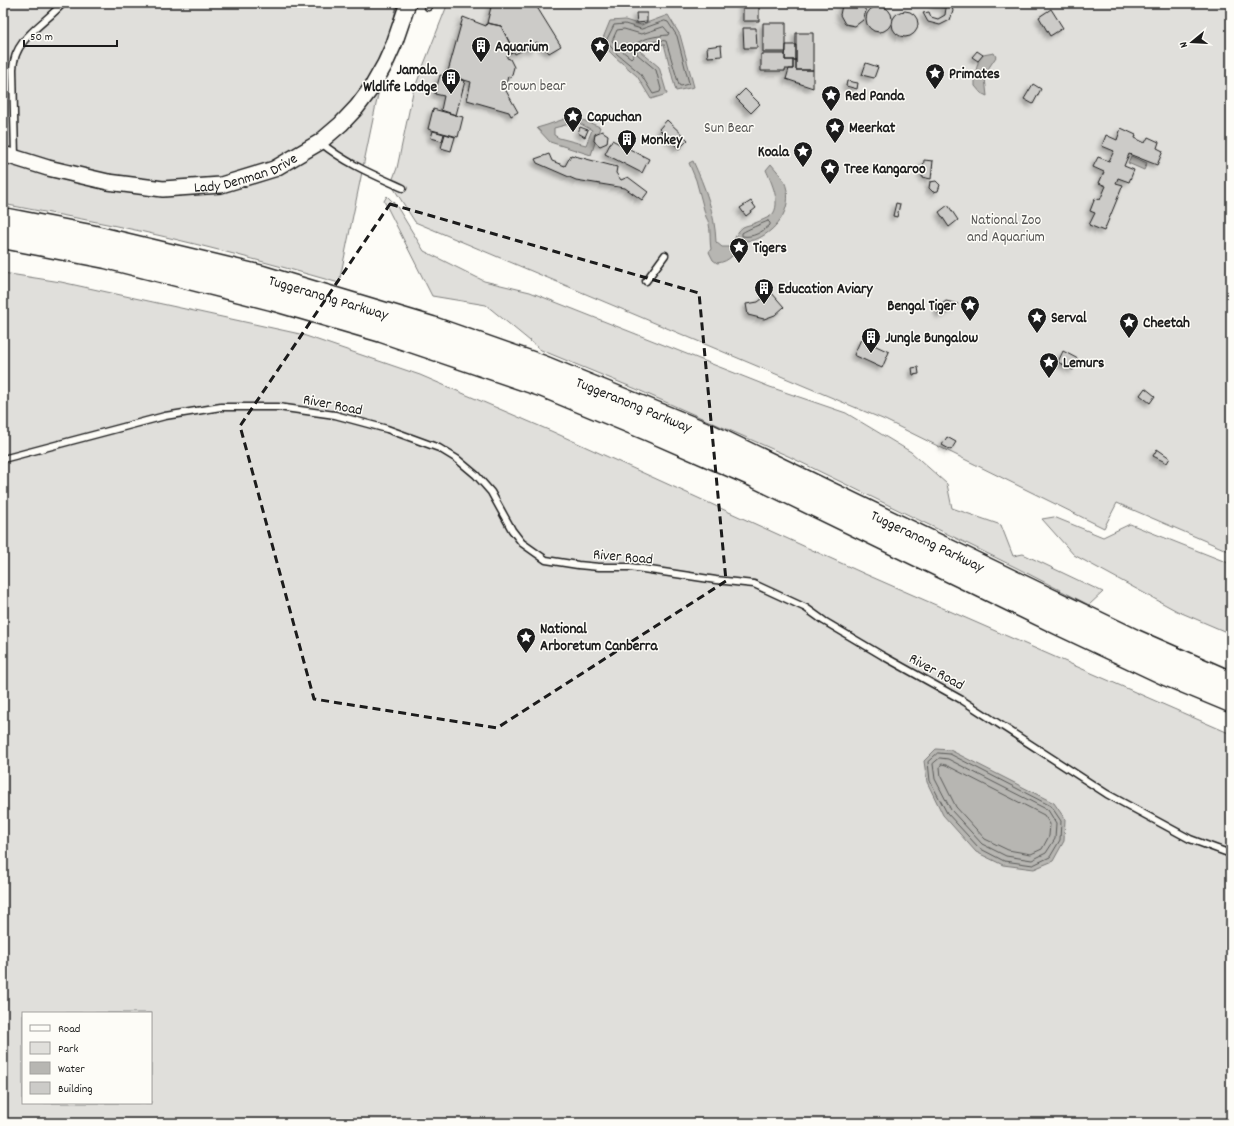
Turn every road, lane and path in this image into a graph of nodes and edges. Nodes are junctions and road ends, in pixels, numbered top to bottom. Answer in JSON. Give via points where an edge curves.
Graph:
{"nodes":[{"id":1,"x":63,"y":3,"type":"edge"},
{"id":2,"x":408,"y":3,"type":"edge"},
{"id":3,"x":320,"y":142,"type":"junction"},
{"id":4,"x":9,"y":156,"type":"edge"},
{"id":5,"x":403,"y":188,"type":"dead end"},
{"id":6,"x":3,"y":219,"type":"edge"},
{"id":7,"x":3,"y":237,"type":"edge"},
{"id":8,"x":665,"y":255,"type":"dead end"},
{"id":9,"x":646,"y":281,"type":"dead end"},
{"id":10,"x":3,"y":459,"type":"edge"},
{"id":11,"x":1231,"y":683,"type":"edge"},
{"id":12,"x":1231,"y":701,"type":"edge"},
{"id":13,"x":1231,"y":854,"type":"edge"}],
"edges":[{"from":1,"to":4,"type":"lane","via":[[23,41],[14,57]]},
{"from":2,"to":3,"type":"street","name":"Lady Denman Drive","via":[[394,44],[372,87],[346,118]]},
{"from":3,"to":4,"type":"street","name":"Lady Denman Drive","via":[[274,169],[221,185],[163,189],[108,182]]},
{"from":3,"to":5,"type":"lane","via":[[362,170]]},
{"from":6,"to":11,"type":"highway","name":"Tuggeranong Parkway","via":[[98,238],[262,277],[432,328],[543,367],[709,435],[1133,640]]},
{"from":7,"to":12,"type":"highway","name":"Tuggeranong Parkway","via":[[106,257],[272,299],[382,331],[544,386],[755,476],[1166,674]]},
{"from":8,"to":9,"type":"lane"},
{"from":10,"to":13,"type":"lane","name":"River Road","via":[[165,416],[221,408],[278,407],[335,415],[387,429],[440,448],[457,459],[491,492],[522,543],[546,560],[592,566],[630,567],[754,584],[806,608],[876,652],[962,700],[1107,794],[1190,839]]}]}
